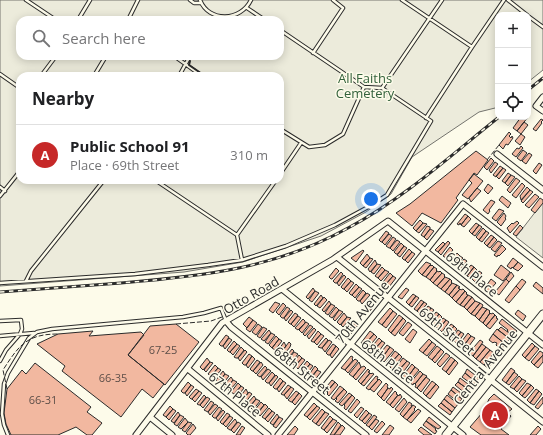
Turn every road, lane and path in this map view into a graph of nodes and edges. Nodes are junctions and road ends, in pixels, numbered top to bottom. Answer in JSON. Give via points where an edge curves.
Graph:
{"nodes":[{"id":1,"x":26,"y":0,"type":"edge"},
{"id":2,"x":90,"y":0,"type":"edge"},
{"id":3,"x":138,"y":0,"type":"edge"},
{"id":4,"x":190,"y":0,"type":"edge"},
{"id":5,"x":251,"y":0,"type":"edge"},
{"id":6,"x":333,"y":0,"type":"edge"},
{"id":7,"x":402,"y":0,"type":"edge"},
{"id":8,"x":442,"y":0,"type":"edge"},
{"id":9,"x":504,"y":0,"type":"edge"},
{"id":10,"x":508,"y":0,"type":"edge"},
{"id":11,"x":200,"y":1,"type":"edge"},
{"id":12,"x":246,"y":8,"type":"junction"},
{"id":13,"x":524,"y":12,"type":"edge"},
{"id":14,"x":50,"y":16,"type":"edge"},
{"id":15,"x":80,"y":16,"type":"edge"},
{"id":16,"x":130,"y":16,"type":"edge"},
{"id":17,"x":215,"y":16,"type":"joint"},
{"id":18,"x":259,"y":16,"type":"edge"},
{"id":19,"x":531,"y":17,"type":"edge"},
{"id":20,"x":429,"y":19,"type":"junction"},
{"id":21,"x":543,"y":27,"type":"edge"},
{"id":22,"x":284,"y":33,"type":"edge"},
{"id":23,"x":472,"y":47,"type":"junction"},
{"id":24,"x":313,"y":53,"type":"junction"},
{"id":25,"x":53,"y":60,"type":"edge"},
{"id":26,"x":104,"y":60,"type":"edge"},
{"id":27,"x":180,"y":60,"type":"edge"},
{"id":28,"x":188,"y":60,"type":"edge"},
{"id":29,"x":185,"y":65,"type":"junction"},
{"id":30,"x":44,"y":72,"type":"edge"},
{"id":31,"x":96,"y":72,"type":"edge"},
{"id":32,"x":181,"y":72,"type":"edge"},
{"id":33,"x":196,"y":72,"type":"edge"},
{"id":34,"x":0,"y":74,"type":"edge"},
{"id":35,"x":16,"y":85,"type":"edge"},
{"id":36,"x":364,"y":87,"type":"junction"},
{"id":37,"x":382,"y":88,"type":"junction"},
{"id":38,"x":543,"y":97,"type":"edge"},
{"id":39,"x":543,"y":111,"type":"edge"},
{"id":40,"x":426,"y":118,"type":"junction"},
{"id":41,"x":284,"y":132,"type":"edge"},
{"id":42,"x":301,"y":143,"type":"junction"},
{"id":43,"x":497,"y":154,"type":"dead end"},
{"id":44,"x":284,"y":168,"type":"edge"},
{"id":45,"x":16,"y":176,"type":"edge"},
{"id":46,"x":101,"y":184,"type":"edge"},
{"id":47,"x":162,"y":184,"type":"edge"},
{"id":48,"x":273,"y":184,"type":"edge"},
{"id":49,"x":0,"y":187,"type":"edge"},
{"id":50,"x":543,"y":190,"type":"edge"},
{"id":51,"x":5,"y":191,"type":"junction"},
{"id":52,"x":0,"y":196,"type":"edge"},
{"id":53,"x":388,"y":221,"type":"joint"},
{"id":54,"x":237,"y":235,"type":"junction"},
{"id":55,"x":425,"y":251,"type":"junction"},
{"id":56,"x":337,"y":257,"type":"junction"},
{"id":57,"x":242,"y":260,"type":"junction"},
{"id":58,"x":543,"y":267,"type":"edge"},
{"id":59,"x":26,"y":281,"type":"junction"},
{"id":60,"x":0,"y":283,"type":"edge"},
{"id":61,"x":282,"y":289,"type":"junction"},
{"id":62,"x":388,"y":297,"type":"junction"},
{"id":63,"x":543,"y":314,"type":"edge"},
{"id":64,"x":0,"y":321,"type":"edge"},
{"id":65,"x":226,"y":321,"type":"junction"},
{"id":66,"x":528,"y":332,"type":"junction"},
{"id":67,"x":34,"y":333,"type":"junction"},
{"id":68,"x":20,"y":334,"type":"junction"},
{"id":69,"x":0,"y":336,"type":"edge"},
{"id":70,"x":350,"y":345,"type":"junction"},
{"id":71,"x":543,"y":345,"type":"edge"},
{"id":72,"x":0,"y":362,"type":"edge"},
{"id":73,"x":188,"y":369,"type":"junction"},
{"id":74,"x":490,"y":380,"type":"junction"},
{"id":75,"x":312,"y":391,"type":"junction"},
{"id":76,"x":150,"y":417,"type":"junction"},
{"id":77,"x":543,"y":422,"type":"edge"},
{"id":78,"x":452,"y":427,"type":"junction"},
{"id":79,"x":8,"y":435,"type":"edge"},
{"id":80,"x":136,"y":435,"type":"edge"},
{"id":81,"x":172,"y":435,"type":"edge"},
{"id":82,"x":268,"y":435,"type":"edge"},
{"id":83,"x":278,"y":435,"type":"edge"},
{"id":84,"x":366,"y":435,"type":"edge"},
{"id":85,"x":446,"y":435,"type":"edge"},
{"id":86,"x":463,"y":435,"type":"edge"}],
"edges":[{"from":1,"to":14,"type":"lane"},
{"from":2,"to":15,"type":"lane"},
{"from":3,"to":16,"type":"lane"},
{"from":4,"to":11,"type":"lane","via":[[194,3]]},
{"from":5,"to":12,"type":"lane"},
{"from":6,"to":24,"type":"lane","via":[[343,8]]},
{"from":7,"to":20,"type":"lane"},
{"from":8,"to":20,"type":"lane"},
{"from":9,"to":23,"type":"lane"},
{"from":10,"to":13,"type":"lane"},
{"from":11,"to":17,"type":"lane","via":[[206,10]]},
{"from":12,"to":17,"type":"lane","via":[[232,16]]},
{"from":12,"to":18,"type":"lane"},
{"from":19,"to":21,"type":"lane"},
{"from":20,"to":23,"type":"lane"},
{"from":20,"to":37,"type":"lane"},
{"from":22,"to":24,"type":"lane"},
{"from":23,"to":40,"type":"lane"},
{"from":24,"to":36,"type":"lane"},
{"from":25,"to":30,"type":"lane"},
{"from":26,"to":31,"type":"lane"},
{"from":27,"to":29,"type":"lane"},
{"from":28,"to":29,"type":"lane"},
{"from":29,"to":32,"type":"lane"},
{"from":29,"to":33,"type":"lane"},
{"from":34,"to":35,"type":"lane"},
{"from":36,"to":37,"type":"lane"},
{"from":36,"to":42,"type":"lane","via":[[343,134],[325,145],[309,146]]},
{"from":37,"to":40,"type":"lane"},
{"from":38,"to":39,"type":"street","via":[[536,106]]},
{"from":40,"to":57,"type":"lane","via":[[431,121],[387,195],[310,237]]},
{"from":41,"to":42,"type":"lane"},
{"from":42,"to":44,"type":"lane"},
{"from":43,"to":50,"type":"street"},
{"from":45,"to":51,"type":"lane"},
{"from":46,"to":59,"type":"lane","via":[[31,271]]},
{"from":47,"to":54,"type":"lane"},
{"from":48,"to":54,"type":"lane"},
{"from":49,"to":51,"type":"lane"},
{"from":51,"to":52,"type":"lane"},
{"from":53,"to":55,"type":"street","name":"69th Place"},
{"from":53,"to":56,"type":"street","name":"Otto Road"},
{"from":54,"to":57,"type":"lane"},
{"from":55,"to":58,"type":"street","name":"70th Avenue","via":[[463,204]]},
{"from":55,"to":62,"type":"street","name":"70th Avenue"},
{"from":55,"to":66,"type":"street","name":"69th Place"},
{"from":56,"to":61,"type":"street","name":"Otto Road"},
{"from":56,"to":62,"type":"street","name":"69th Street"},
{"from":57,"to":59,"type":"lane","via":[[135,274]]},
{"from":59,"to":60,"type":"lane"},
{"from":61,"to":65,"type":"street","name":"Otto Road"},
{"from":61,"to":70,"type":"street","name":"68th Place"},
{"from":62,"to":70,"type":"street","name":"70th Avenue"},
{"from":62,"to":74,"type":"street","name":"69th Street"},
{"from":63,"to":66,"type":"main road","name":"Central Avenue"},
{"from":64,"to":68,"type":"lane","via":[[21,320]]},
{"from":65,"to":67,"type":"lane","via":[[221,308],[190,316],[52,329]]},
{"from":65,"to":73,"type":"street","name":"Otto Road","via":[[219,326]]},
{"from":65,"to":75,"type":"street","name":"68th Street"},
{"from":66,"to":71,"type":"street","name":"69th Place"},
{"from":66,"to":74,"type":"main road","name":"Central Avenue"},
{"from":67,"to":68,"type":"lane"},
{"from":67,"to":79,"type":"lane","via":[[8,373],[4,384],[2,414]]},
{"from":68,"to":69,"type":"lane"},
{"from":68,"to":72,"type":"lane","via":[[6,350]]},
{"from":70,"to":75,"type":"street","name":"70th Avenue"},
{"from":70,"to":78,"type":"street","name":"68th Place"},
{"from":73,"to":76,"type":"street","name":"Otto Road"},
{"from":73,"to":82,"type":"street","name":"67th Place"},
{"from":74,"to":77,"type":"street","name":"69th Street"},
{"from":74,"to":78,"type":"main road","name":"Central Avenue"},
{"from":75,"to":83,"type":"street","name":"70th Avenue"},
{"from":75,"to":84,"type":"street","name":"68th Street"},
{"from":76,"to":80,"type":"street","name":"Otto Road"},
{"from":76,"to":81,"type":"street"},
{"from":78,"to":85,"type":"main road","name":"Central Avenue"},
{"from":78,"to":86,"type":"street","name":"68th Place"}]}
